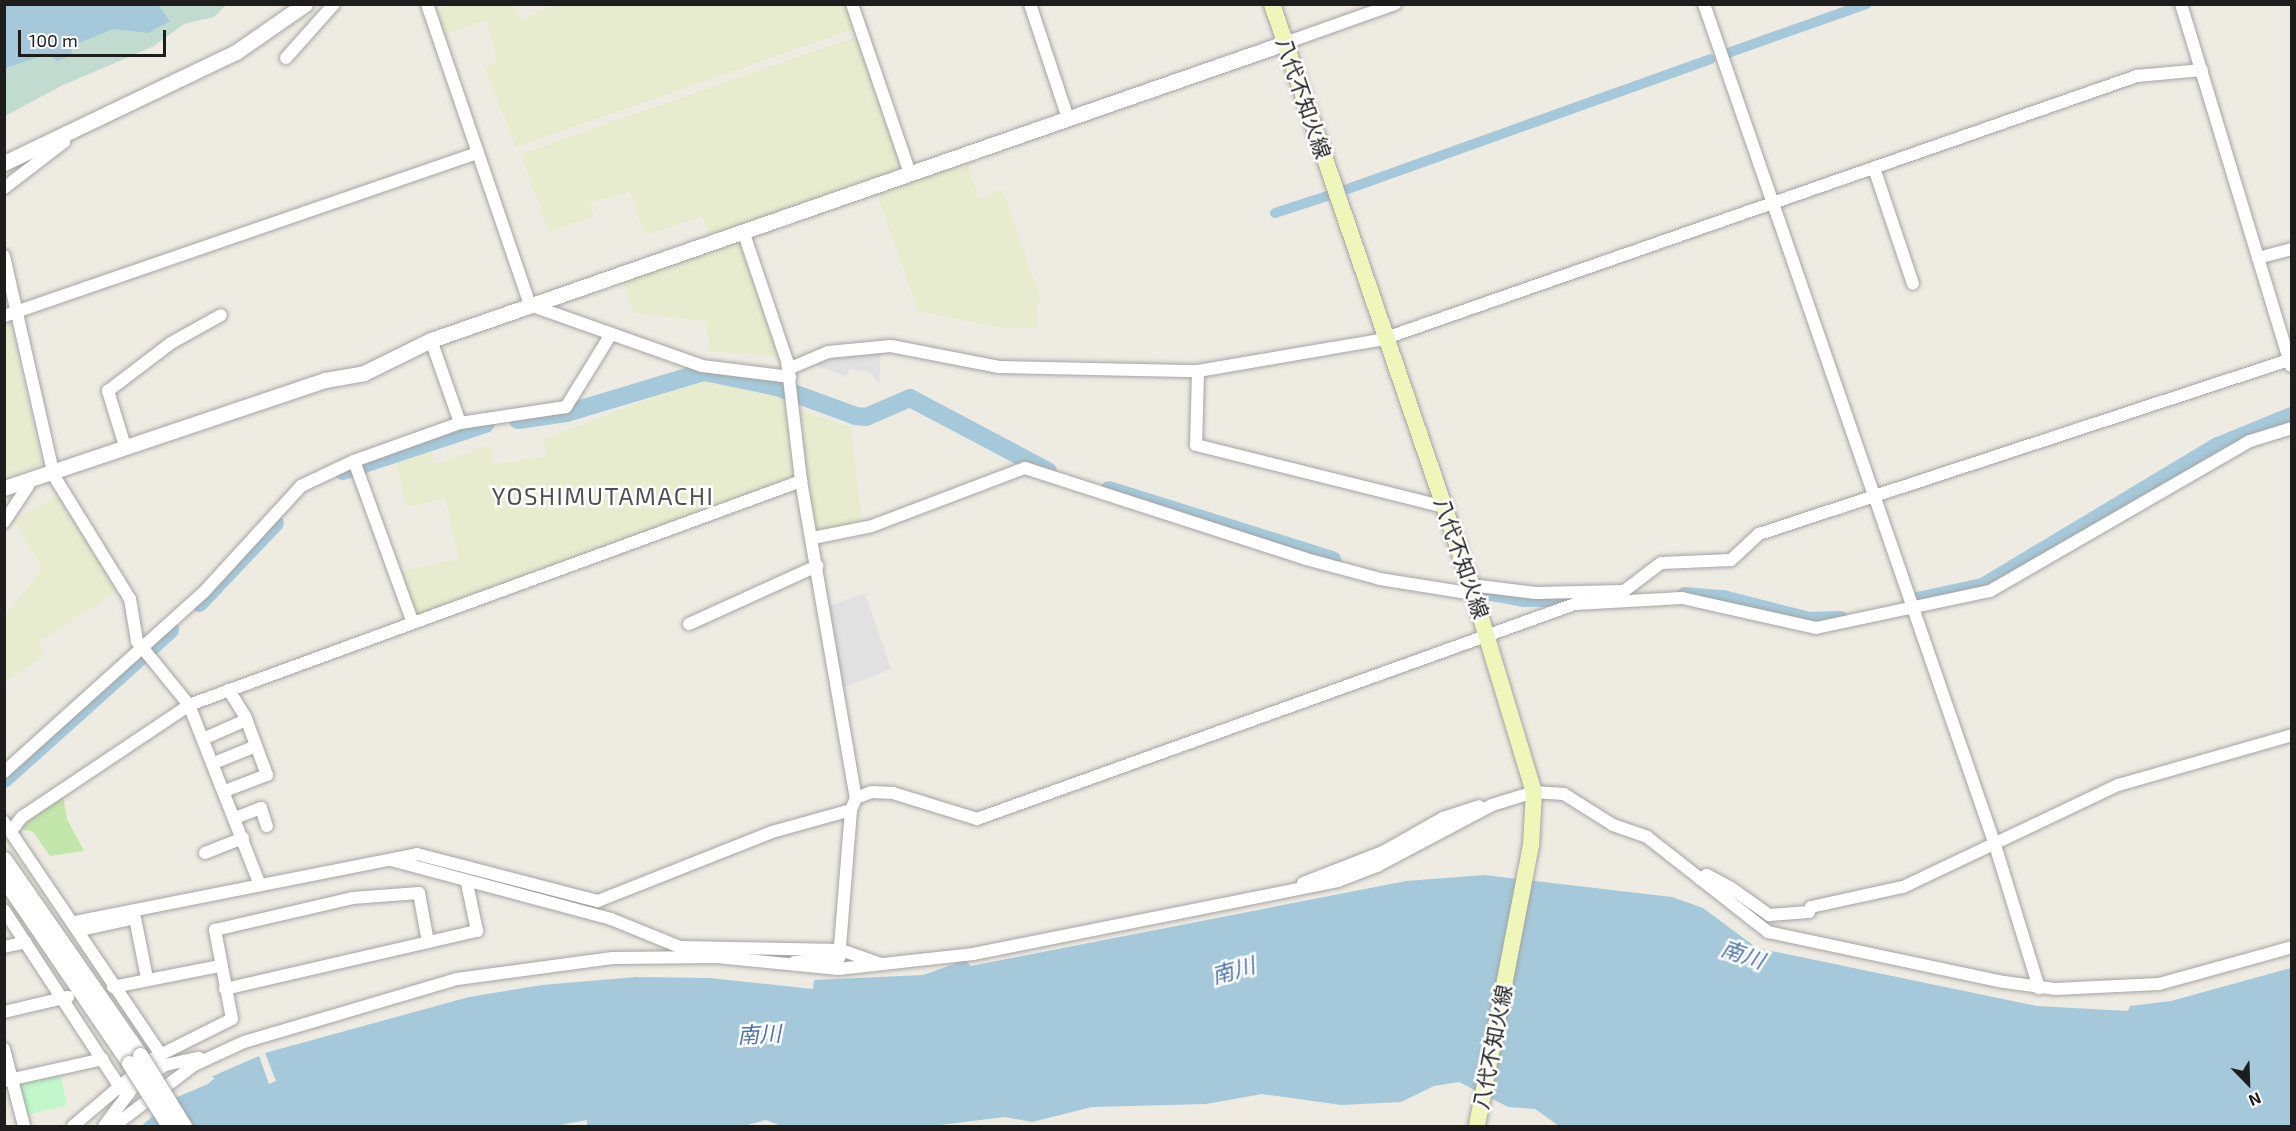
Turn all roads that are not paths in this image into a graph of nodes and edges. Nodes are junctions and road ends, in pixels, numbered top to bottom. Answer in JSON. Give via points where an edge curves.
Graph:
{"nodes":[{"id":1,"x":304,"y":4,"type":"edge"},
{"id":2,"x":334,"y":4,"type":"edge"},
{"id":3,"x":852,"y":4,"type":"edge"},
{"id":4,"x":1030,"y":4,"type":"edge"},
{"id":5,"x":1272,"y":4,"type":"edge"},
{"id":6,"x":1395,"y":4,"type":"edge"},
{"id":7,"x":1704,"y":4,"type":"edge"},
{"id":8,"x":2181,"y":4,"type":"edge"},
{"id":9,"x":428,"y":5,"type":"edge"},
{"id":10,"x":1285,"y":43,"type":"junction"},
{"id":11,"x":286,"y":58,"type":"dead end"},
{"id":12,"x":2202,"y":70,"type":"junction"},
{"id":13,"x":1068,"y":118,"type":"junction"},
{"id":14,"x":64,"y":136,"type":"junction"},
{"id":15,"x":475,"y":153,"type":"junction"},
{"id":16,"x":4,"y":163,"type":"edge"},
{"id":17,"x":1874,"y":168,"type":"junction"},
{"id":18,"x":910,"y":173,"type":"junction"},
{"id":19,"x":4,"y":188,"type":"edge"},
{"id":20,"x":1772,"y":204,"type":"junction"},
{"id":21,"x":742,"y":231,"type":"junction"},
{"id":22,"x":2292,"y":249,"type":"edge"},
{"id":23,"x":4,"y":256,"type":"edge"},
{"id":24,"x":2258,"y":258,"type":"junction"},
{"id":25,"x":1913,"y":284,"type":"dead end"},
{"id":26,"x":530,"y":306,"type":"junction"},
{"id":27,"x":19,"y":311,"type":"junction"},
{"id":28,"x":221,"y":315,"type":"dead end"},
{"id":29,"x":4,"y":316,"type":"edge"},
{"id":30,"x":611,"y":334,"type":"junction"},
{"id":31,"x":1387,"y":338,"type":"junction"},
{"id":32,"x":431,"y":340,"type":"junction"},
{"id":33,"x":2290,"y":364,"type":"edge"},
{"id":34,"x":1198,"y":371,"type":"junction"},
{"id":35,"x":790,"y":377,"type":"junction"},
{"id":36,"x":460,"y":423,"type":"junction"},
{"id":37,"x":2292,"y":428,"type":"edge"},
{"id":38,"x":125,"y":446,"type":"junction"},
{"id":39,"x":354,"y":461,"type":"junction"},
{"id":40,"x":53,"y":471,"type":"junction"},
{"id":41,"x":27,"y":480,"type":"junction"},
{"id":42,"x":801,"y":481,"type":"junction"},
{"id":43,"x":4,"y":488,"type":"edge"},
{"id":44,"x":1872,"y":496,"type":"junction"},
{"id":45,"x":1444,"y":507,"type":"junction"},
{"id":46,"x":4,"y":522,"type":"edge"},
{"id":47,"x":813,"y":538,"type":"junction"},
{"id":48,"x":817,"y":566,"type":"junction"},
{"id":49,"x":1473,"y":589,"type":"junction"},
{"id":50,"x":1910,"y":604,"type":"junction"},
{"id":51,"x":413,"y":623,"type":"junction"},
{"id":52,"x":689,"y":624,"type":"dead end"},
{"id":53,"x":1488,"y":635,"type":"junction"},
{"id":54,"x":146,"y":652,"type":"junction"},
{"id":55,"x":229,"y":690,"type":"junction"},
{"id":56,"x":189,"y":705,"type":"junction"},
{"id":57,"x":246,"y":720,"type":"junction"},
{"id":58,"x":2292,"y":735,"type":"edge"},
{"id":59,"x":203,"y":739,"type":"junction"},
{"id":60,"x":256,"y":746,"type":"junction"},
{"id":61,"x":214,"y":763,"type":"junction"},
{"id":62,"x":4,"y":772,"type":"edge"},
{"id":63,"x":225,"y":791,"type":"junction"},
{"id":64,"x":1533,"y":799,"type":"junction"},
{"id":65,"x":854,"y":804,"type":"junction"},
{"id":66,"x":235,"y":818,"type":"junction"},
{"id":67,"x":267,"y":826,"type":"dead end"},
{"id":68,"x":8,"y":827,"type":"edge"},
{"id":69,"x":243,"y":838,"type":"junction"},
{"id":70,"x":1995,"y":845,"type":"junction"},
{"id":71,"x":205,"y":853,"type":"dead end"},
{"id":72,"x":4,"y":859,"type":"edge"},
{"id":73,"x":387,"y":859,"type":"junction"},
{"id":74,"x":44,"y":878,"type":"junction"},
{"id":75,"x":4,"y":879,"type":"edge"},
{"id":76,"x":1700,"y":879,"type":"junction"},
{"id":77,"x":466,"y":883,"type":"junction"},
{"id":78,"x":260,"y":885,"type":"junction"},
{"id":79,"x":13,"y":901,"type":"edge"},
{"id":80,"x":78,"y":926,"type":"junction"},
{"id":81,"x":4,"y":939,"type":"edge"},
{"id":82,"x":23,"y":939,"type":"junction"},
{"id":83,"x":428,"y":942,"type":"junction"},
{"id":84,"x":4,"y":947,"type":"edge"},
{"id":85,"x":2292,"y":947,"type":"edge"},
{"id":86,"x":841,"y":951,"type":"junction"},
{"id":87,"x":786,"y":965,"type":"junction"},
{"id":88,"x":219,"y":966,"type":"junction"},
{"id":89,"x":890,"y":967,"type":"junction"},
{"id":90,"x":2031,"y":972,"type":"junction"},
{"id":91,"x":147,"y":978,"type":"junction"},
{"id":92,"x":2004,"y":982,"type":"junction"},
{"id":93,"x":114,"y":986,"type":"junction"},
{"id":94,"x":2039,"y":988,"type":"junction"},
{"id":95,"x":225,"y":989,"type":"junction"},
{"id":96,"x":66,"y":997,"type":"junction"},
{"id":97,"x":4,"y":1012,"type":"edge"},
{"id":98,"x":4,"y":1049,"type":"edge"},
{"id":99,"x":218,"y":1054,"type":"junction"},
{"id":100,"x":161,"y":1055,"type":"junction"},
{"id":101,"x":103,"y":1059,"type":"junction"},
{"id":102,"x":135,"y":1059,"type":"junction"},
{"id":103,"x":8,"y":1080,"type":"edge"},
{"id":104,"x":125,"y":1091,"type":"junction"},
{"id":105,"x":24,"y":1126,"type":"edge"},
{"id":106,"x":73,"y":1126,"type":"edge"},
{"id":107,"x":104,"y":1126,"type":"edge"},
{"id":108,"x":114,"y":1126,"type":"edge"},
{"id":109,"x":170,"y":1126,"type":"edge"},
{"id":110,"x":184,"y":1126,"type":"edge"},
{"id":111,"x":1477,"y":1126,"type":"edge"}],
"edges":[{"from":1,"to":14,"type":"street","via":[[236,52]]},
{"from":2,"to":11,"type":"street"},
{"from":3,"to":18,"type":"street"},
{"from":4,"to":13,"type":"street"},
{"from":5,"to":10,"type":"main road","name":"八代不知火線"},
{"from":6,"to":10,"type":"street"},
{"from":7,"to":20,"type":"street"},
{"from":8,"to":12,"type":"street"},
{"from":9,"to":15,"type":"street"},
{"from":10,"to":13,"type":"street"},
{"from":10,"to":31,"type":"main road","name":"八代不知火線"},
{"from":12,"to":17,"type":"street","via":[[2137,76]]},
{"from":12,"to":24,"type":"street"},
{"from":13,"to":18,"type":"street"},
{"from":14,"to":16,"type":"street"},
{"from":14,"to":19,"type":"street","via":[[64,142]]},
{"from":15,"to":26,"type":"street"},
{"from":15,"to":27,"type":"street"},
{"from":17,"to":20,"type":"street"},
{"from":17,"to":25,"type":"street"},
{"from":18,"to":21,"type":"street"},
{"from":20,"to":31,"type":"street"},
{"from":20,"to":44,"type":"street"},
{"from":21,"to":26,"type":"street"},
{"from":21,"to":35,"type":"street"},
{"from":22,"to":24,"type":"street"},
{"from":23,"to":27,"type":"street"},
{"from":24,"to":33,"type":"street"},
{"from":26,"to":30,"type":"street"},
{"from":26,"to":32,"type":"street"},
{"from":27,"to":29,"type":"street"},
{"from":27,"to":40,"type":"street"},
{"from":28,"to":38,"type":"street","via":[[171,343],[108,391]]},
{"from":30,"to":35,"type":"street","via":[[702,366]]},
{"from":30,"to":36,"type":"street","via":[[566,407]]},
{"from":31,"to":34,"type":"street"},
{"from":31,"to":45,"type":"main road","name":"八代不知火線"},
{"from":32,"to":36,"type":"street"},
{"from":32,"to":38,"type":"street","via":[[364,373],[325,380]]},
{"from":33,"to":44,"type":"street"},
{"from":34,"to":35,"type":"street","via":[[999,367],[869,346],[828,352]]},
{"from":34,"to":45,"type":"street","via":[[1196,445]]},
{"from":35,"to":42,"type":"street"},
{"from":36,"to":39,"type":"street"},
{"from":37,"to":50,"type":"street","via":[[2250,441],[1990,591]]},
{"from":38,"to":40,"type":"street"},
{"from":39,"to":51,"type":"street"},
{"from":39,"to":54,"type":"street","via":[[301,486],[248,548]]},
{"from":40,"to":41,"type":"street"},
{"from":40,"to":54,"type":"street","via":[[130,599],[135,634]]},
{"from":41,"to":43,"type":"street"},
{"from":41,"to":46,"type":"street","via":[[28,486]]},
{"from":42,"to":47,"type":"street"},
{"from":42,"to":51,"type":"street"},
{"from":44,"to":49,"type":"street","via":[[1759,534],[1731,560],[1661,563],[1619,592]]},
{"from":44,"to":50,"type":"street"},
{"from":45,"to":49,"type":"main road","name":"八代不知火線"},
{"from":47,"to":48,"type":"street"},
{"from":47,"to":49,"type":"street","via":[[872,526],[1025,468],[1380,579]]},
{"from":48,"to":52,"type":"street"},
{"from":48,"to":65,"type":"street"},
{"from":49,"to":53,"type":"main road","name":"八代不知火線"},
{"from":50,"to":53,"type":"street","via":[[1816,628],[1682,598],[1602,602],[1575,604]]},
{"from":50,"to":70,"type":"street"},
{"from":51,"to":55,"type":"street"},
{"from":53,"to":64,"type":"main road","name":"八代不知火線"},
{"from":53,"to":65,"type":"street","via":[[977,819],[893,793],[872,792]]},
{"from":54,"to":56,"type":"street"},
{"from":54,"to":62,"type":"street"},
{"from":55,"to":56,"type":"street"},
{"from":55,"to":57,"type":"street"},
{"from":56,"to":59,"type":"street"},
{"from":56,"to":68,"type":"street"},
{"from":57,"to":59,"type":"street"},
{"from":57,"to":60,"type":"street"},
{"from":58,"to":70,"type":"street","via":[[2118,784]]},
{"from":59,"to":61,"type":"street"},
{"from":60,"to":61,"type":"street"},
{"from":60,"to":63,"type":"street","via":[[267,775]]},
{"from":61,"to":63,"type":"street"},
{"from":63,"to":66,"type":"street"},
{"from":64,"to":76,"type":"street","via":[[1577,800],[1613,825],[1647,837]]},
{"from":64,"to":89,"type":"street","via":[[1492,805],[1377,866],[1289,892]]},
{"from":64,"to":111,"type":"main road","name":"八代不知火線","via":[[1530,845]]},
{"from":65,"to":73,"type":"street","via":[[772,832],[598,902],[417,854]]},
{"from":65,"to":86,"type":"street"},
{"from":66,"to":67,"type":"street","via":[[261,808]]},
{"from":66,"to":69,"type":"street"},
{"from":68,"to":74,"type":"street"},
{"from":69,"to":71,"type":"street"},
{"from":69,"to":78,"type":"street"},
{"from":70,"to":76,"type":"street","via":[[1897,890],[1792,916],[1769,915],[1715,879],[1707,875]]},
{"from":70,"to":90,"type":"street"},
{"from":72,"to":79,"type":"street"},
{"from":73,"to":77,"type":"street"},
{"from":73,"to":78,"type":"street"},
{"from":74,"to":79,"type":"street"},
{"from":74,"to":80,"type":"street"},
{"from":75,"to":79,"type":"street"},
{"from":76,"to":92,"type":"street","via":[[1768,932]]},
{"from":77,"to":83,"type":"street","via":[[477,931]]},
{"from":77,"to":86,"type":"street","via":[[611,919],[680,947]]},
{"from":78,"to":80,"type":"street"},
{"from":79,"to":82,"type":"street"},
{"from":79,"to":102,"type":"street"},
{"from":80,"to":91,"type":"street","via":[[135,918]]},
{"from":80,"to":93,"type":"street"},
{"from":81,"to":82,"type":"street"},
{"from":82,"to":84,"type":"street"},
{"from":82,"to":96,"type":"street"},
{"from":83,"to":88,"type":"street","via":[[419,893],[351,898],[215,930]]},
{"from":83,"to":95,"type":"street"},
{"from":85,"to":94,"type":"street","via":[[2159,984]]},
{"from":86,"to":87,"type":"street","via":[[840,958],[800,959]]},
{"from":86,"to":89,"type":"street"},
{"from":87,"to":89,"type":"street"},
{"from":87,"to":99,"type":"street","via":[[717,957],[613,958],[457,979],[318,1016]]},
{"from":88,"to":91,"type":"street"},
{"from":88,"to":95,"type":"street"},
{"from":90,"to":92,"type":"street"},
{"from":90,"to":94,"type":"street"},
{"from":91,"to":93,"type":"street"},
{"from":92,"to":94,"type":"street"},
{"from":93,"to":100,"type":"street"},
{"from":95,"to":100,"type":"street","via":[[232,1019]]},
{"from":96,"to":97,"type":"street"},
{"from":96,"to":101,"type":"street"},
{"from":98,"to":103,"type":"street"},
{"from":99,"to":104,"type":"street","via":[[165,1065]]},
{"from":99,"to":108,"type":"street","via":[[194,1065]]},
{"from":100,"to":104,"type":"street"},
{"from":101,"to":103,"type":"street"},
{"from":101,"to":104,"type":"street"},
{"from":102,"to":109,"type":"street","bridge":true},
{"from":102,"to":110,"type":"street","bridge":true},
{"from":103,"to":105,"type":"street"},
{"from":104,"to":106,"type":"street"},
{"from":104,"to":107,"type":"street"}]}
